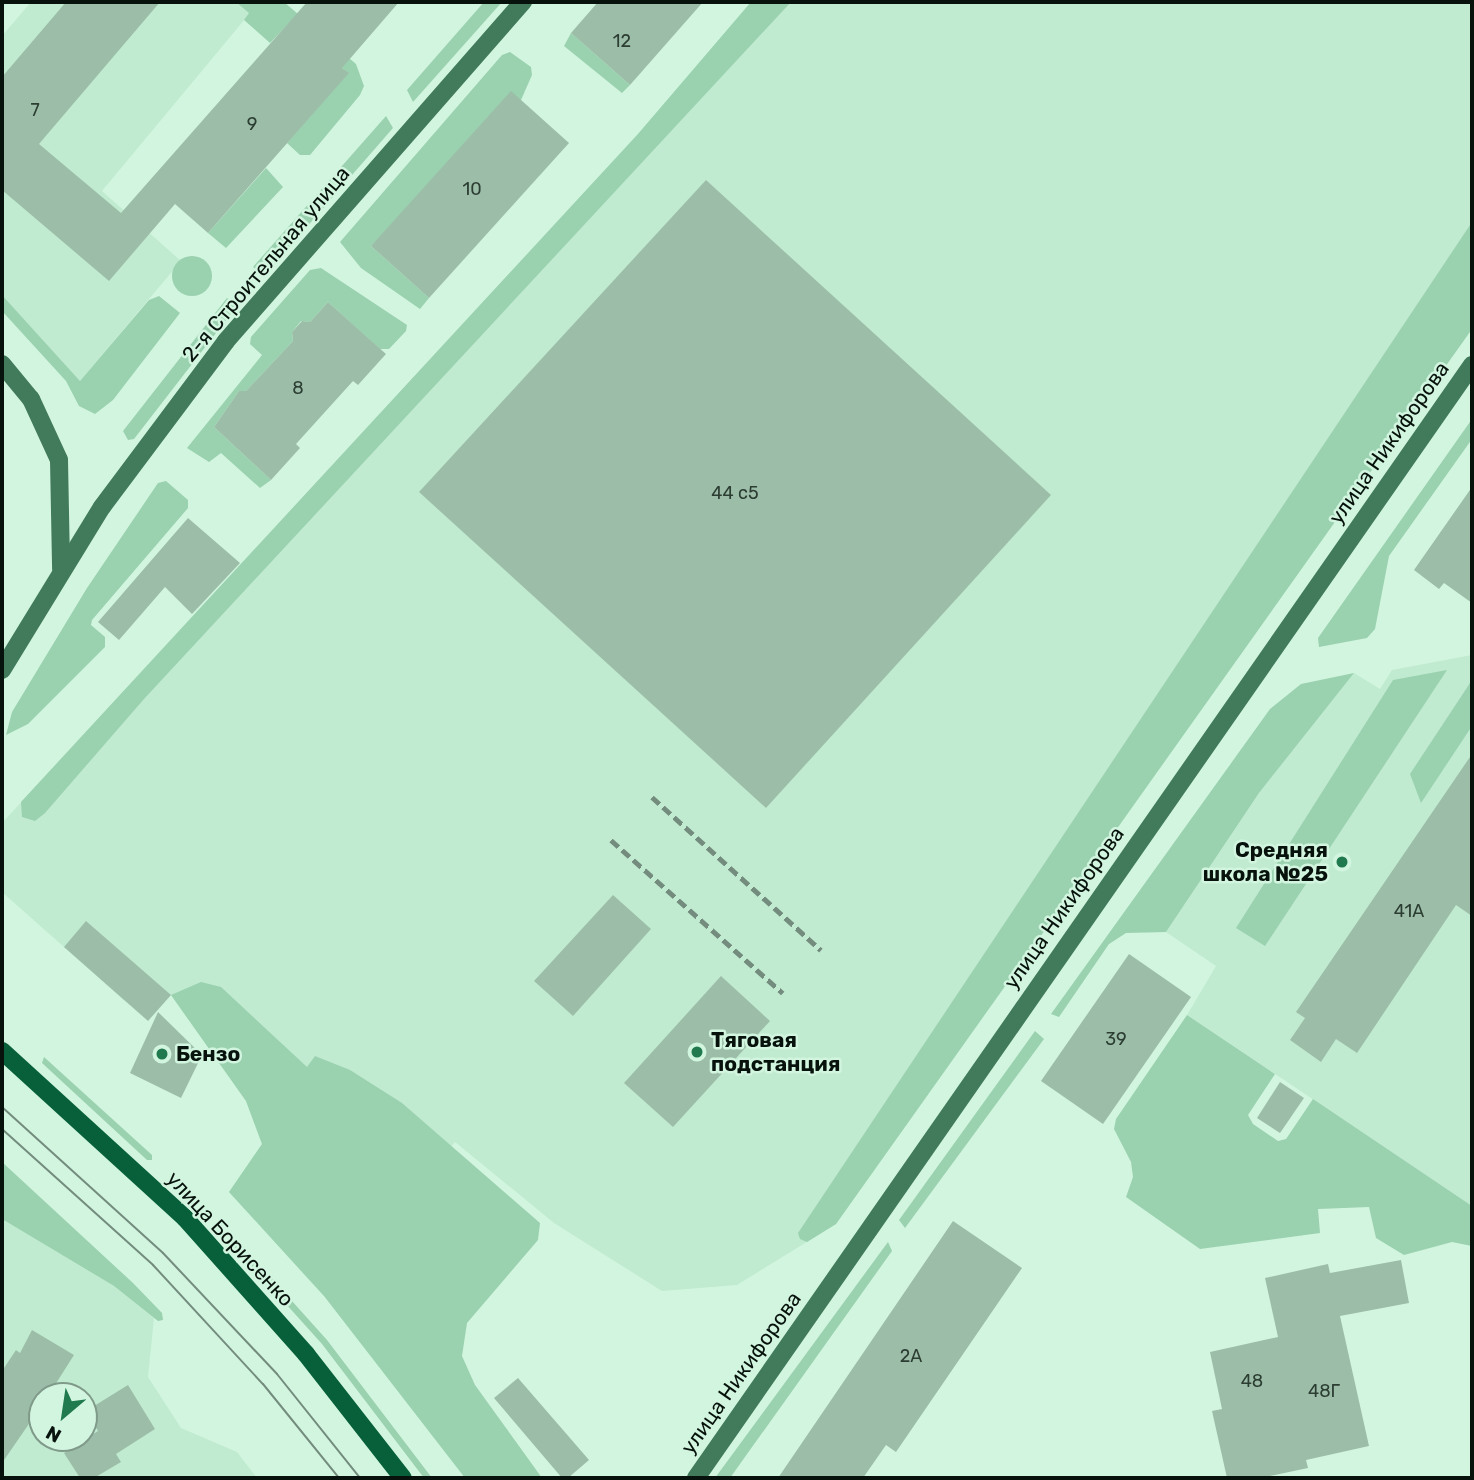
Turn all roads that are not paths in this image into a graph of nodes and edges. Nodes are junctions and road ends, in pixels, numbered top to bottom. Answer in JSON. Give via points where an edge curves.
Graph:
{"nodes":[{"id":1,"x":523,"y":2,"type":"edge"},
{"id":2,"x":2,"y":364,"type":"edge"},
{"id":3,"x":1472,"y":365,"type":"edge"},
{"id":4,"x":61,"y":569,"type":"junction"},
{"id":5,"x":2,"y":670,"type":"edge"},
{"id":6,"x":2,"y":1051,"type":"edge"},
{"id":7,"x":403,"y":1478,"type":"edge"},
{"id":8,"x":696,"y":1478,"type":"edge"}],
"edges":[{"from":1,"to":4,"type":"main road","name":"2-я Строительная улица","via":[[226,341]]},
{"from":2,"to":4,"type":"main road","via":[[31,399],[59,460]]},
{"from":3,"to":8,"type":"main road","name":"улица Никифорова"},
{"from":4,"to":5,"type":"main road","name":"2-я Строительная улица"},
{"from":6,"to":7,"type":"main road","name":"улица Борисенко","via":[[185,1218],[306,1354]]}]}
